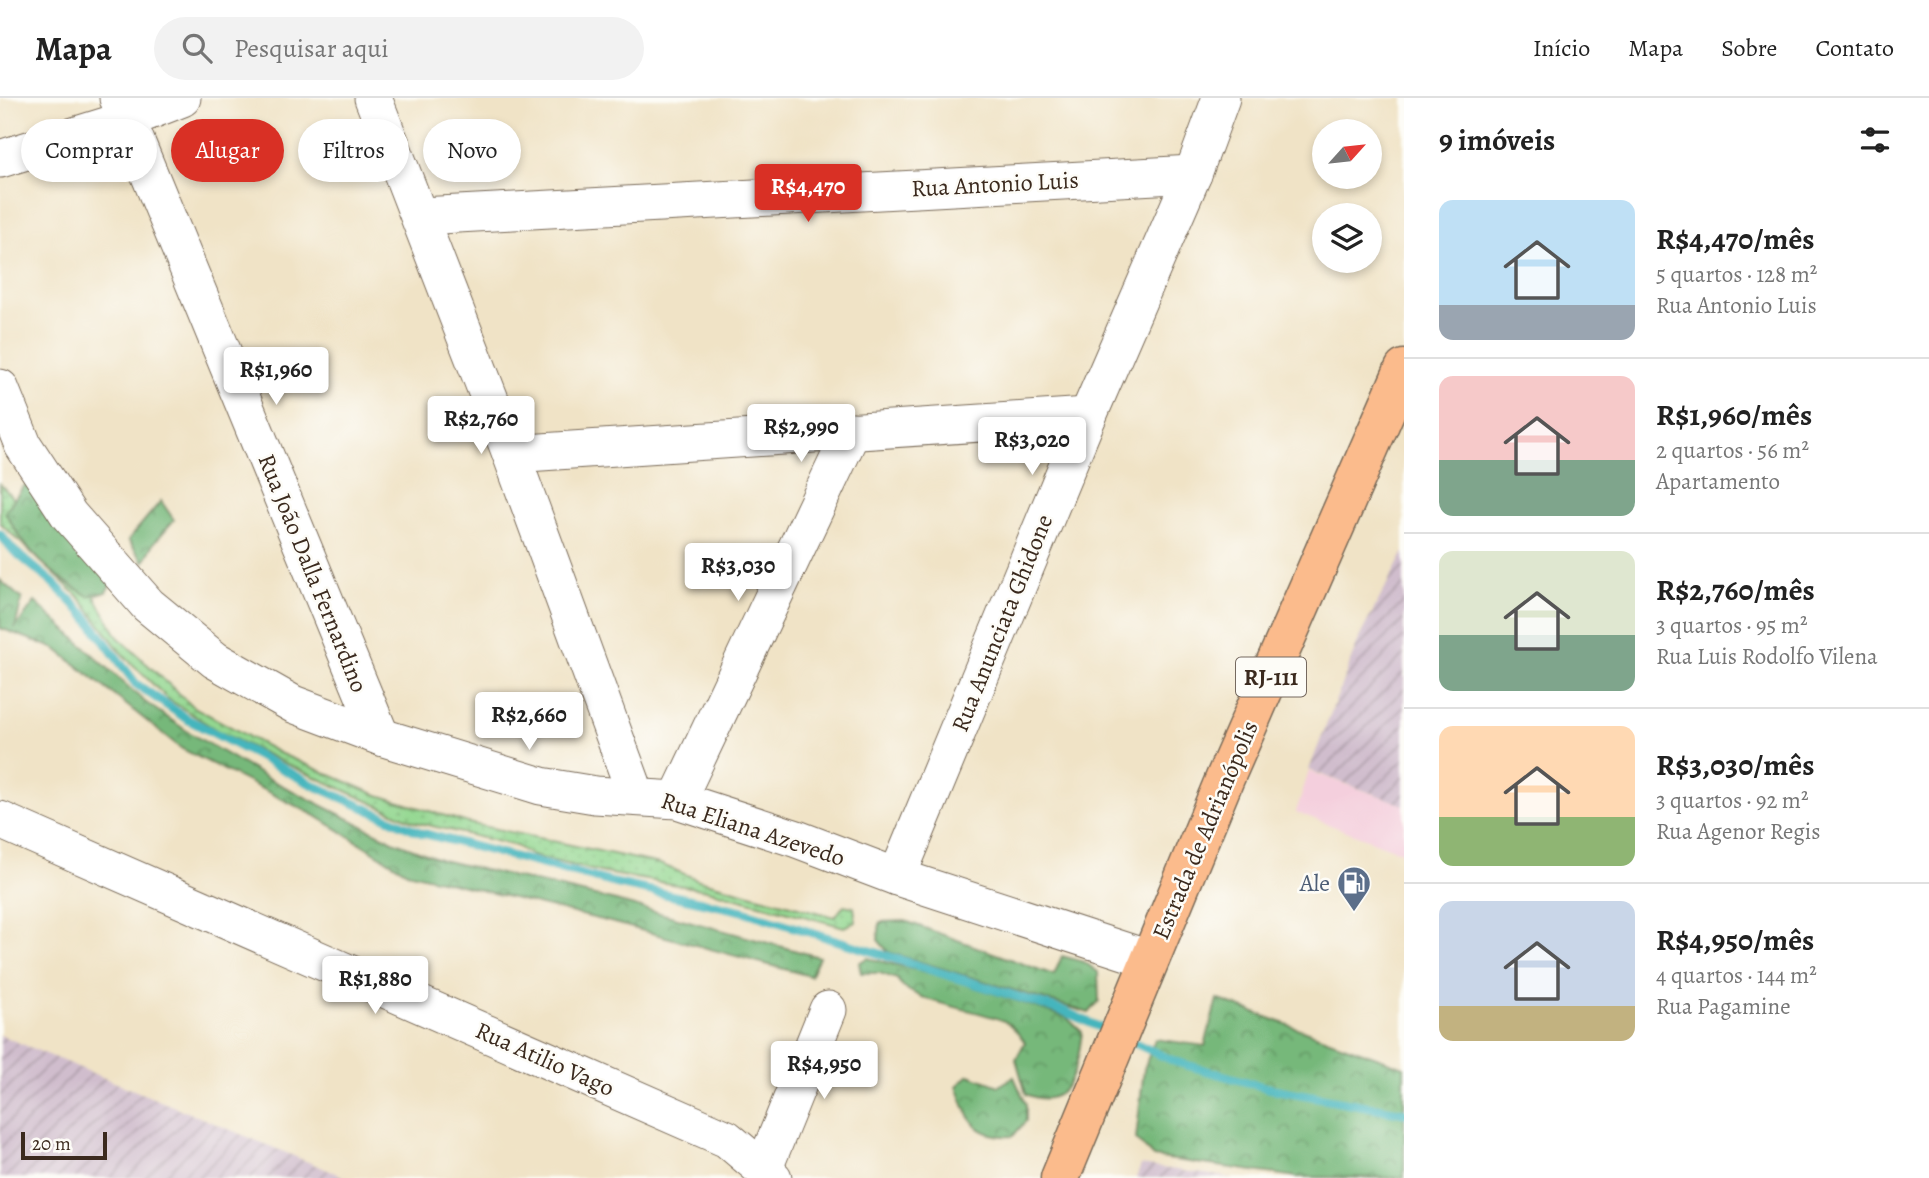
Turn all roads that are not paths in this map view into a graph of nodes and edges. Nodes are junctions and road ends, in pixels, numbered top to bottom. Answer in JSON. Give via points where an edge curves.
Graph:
{"nodes":[{"id":1,"x":182,"y":98,"type":"edge"},
{"id":2,"x":373,"y":98,"type":"edge"},
{"id":3,"x":1221,"y":98,"type":"edge"},
{"id":4,"x":122,"y":109,"type":"edge"},
{"id":5,"x":0,"y":159,"type":"edge"},
{"id":6,"x":1193,"y":174,"type":"junction"},
{"id":7,"x":421,"y":216,"type":"junction"},
{"id":8,"x":1404,"y":369,"type":"edge"},
{"id":9,"x":0,"y":388,"type":"edge"},
{"id":10,"x":1088,"y":416,"type":"junction"},
{"id":11,"x":852,"y":431,"type":"junction"},
{"id":12,"x":511,"y":454,"type":"junction"},
{"id":13,"x":381,"y":737,"type":"junction"},
{"id":14,"x":636,"y":795,"type":"junction"},
{"id":15,"x":677,"y":800,"type":"junction"},
{"id":16,"x":0,"y":820,"type":"edge"},
{"id":17,"x":897,"y":877,"type":"junction"},
{"id":18,"x":1144,"y":972,"type":"junction"},
{"id":19,"x":828,"y":1010,"type":"dead end"},
{"id":20,"x":769,"y":1173,"type":"edge"},
{"id":21,"x":1060,"y":1178,"type":"edge"}],
"edges":[{"from":1,"to":4,"type":"street"},
{"from":2,"to":7,"type":"street"},
{"from":3,"to":6,"type":"street","name":"Rua Anunciata Ghidone"},
{"from":4,"to":5,"type":"street"},
{"from":4,"to":13,"type":"street","name":"Rua João Dalla Fernardino"},
{"from":6,"to":7,"type":"street","name":"Rua Antonio Luis"},
{"from":6,"to":10,"type":"street","name":"Rua Anunciata Ghidone"},
{"from":7,"to":12,"type":"street"},
{"from":8,"to":18,"type":"main road","name":"Estrada de Adrianópolis","number":"RJ-111"},
{"from":9,"to":13,"type":"street","name":"Rua Eliana Azevedo","via":[[23,445],[69,515],[148,605],[215,660],[293,704]]},
{"from":10,"to":11,"type":"street"},
{"from":10,"to":17,"type":"street","name":"Rua Anunciata Ghidone"},
{"from":11,"to":12,"type":"street"},
{"from":11,"to":15,"type":"street"},
{"from":12,"to":14,"type":"street"},
{"from":13,"to":14,"type":"street","name":"Rua Eliana Azevedo","via":[[541,786]]},
{"from":14,"to":15,"type":"street","name":"Rua Eliana Azevedo"},
{"from":15,"to":17,"type":"street","name":"Rua Eliana Azevedo"},
{"from":16,"to":20,"type":"street","name":"Rua Atilio Vago","via":[[727,1139]]},
{"from":17,"to":18,"type":"street","name":"Rua Eliana Azevedo"},
{"from":18,"to":21,"type":"main road","name":"Estrada de Adrianópolis","number":"RJ-111"},
{"from":19,"to":20,"type":"street"}]}
